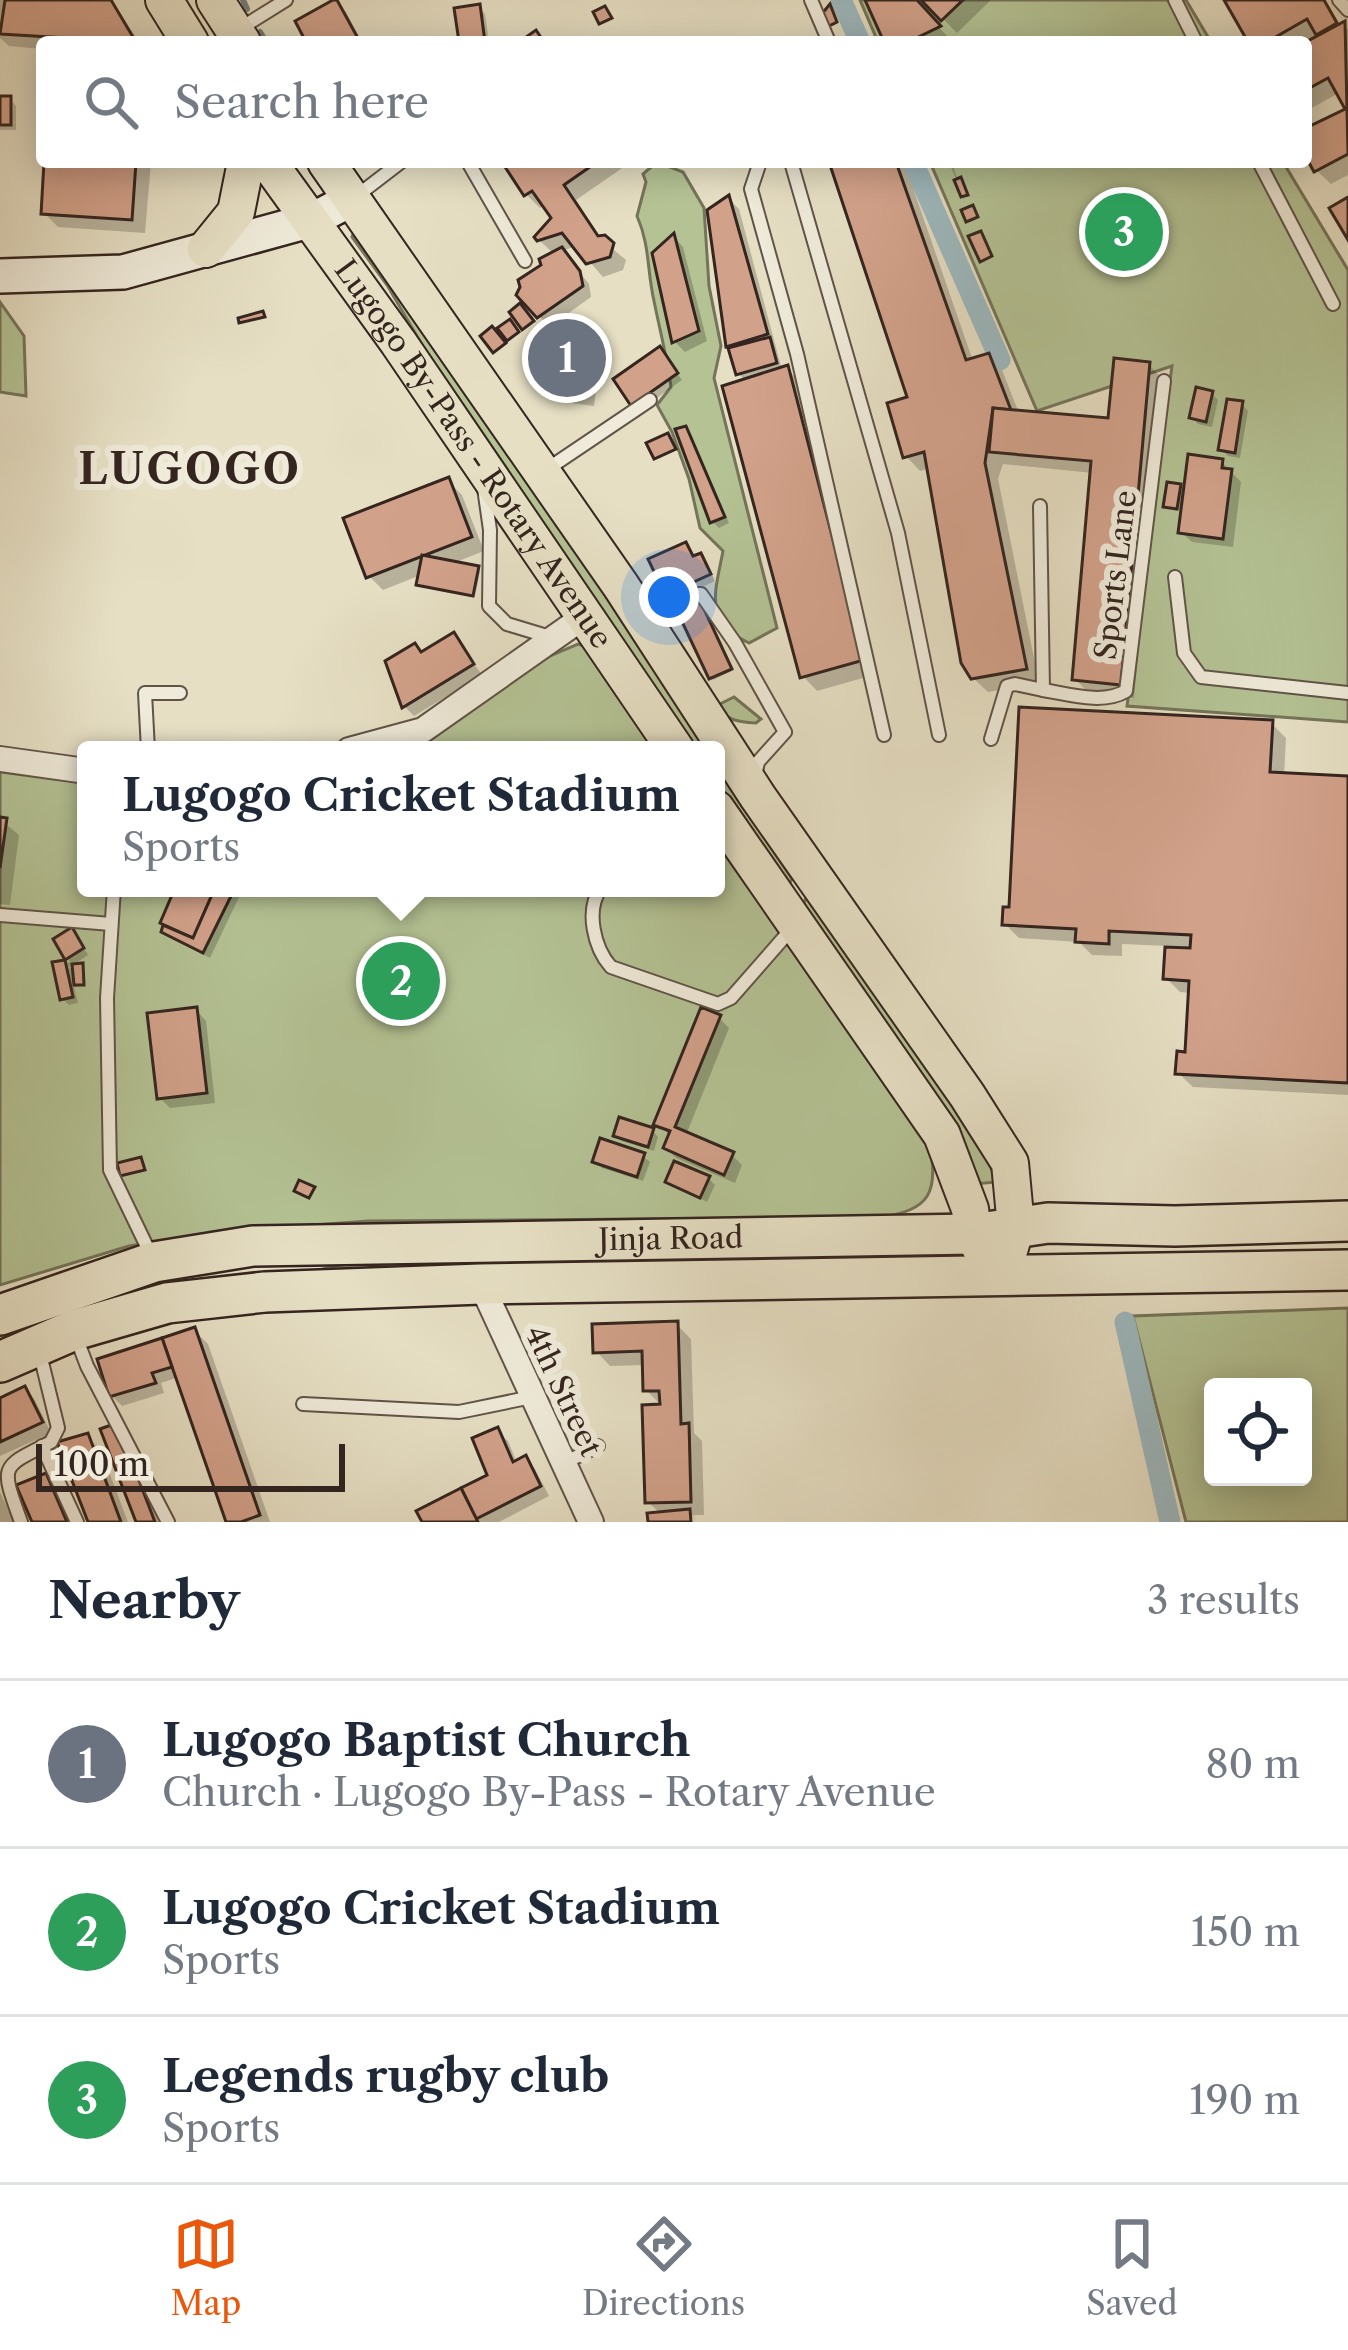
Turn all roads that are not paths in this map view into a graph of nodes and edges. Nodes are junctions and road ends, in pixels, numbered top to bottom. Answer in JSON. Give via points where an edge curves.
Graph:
{"nodes":[{"id":1,"x":164,"y":0,"type":"edge"},
{"id":2,"x":215,"y":0,"type":"edge"},
{"id":3,"x":286,"y":0,"type":"edge"},
{"id":4,"x":812,"y":0,"type":"edge"},
{"id":5,"x":1175,"y":0,"type":"edge"},
{"id":6,"x":1339,"y":0,"type":"edge"},
{"id":7,"x":1348,"y":10,"type":"edge"},
{"id":8,"x":186,"y":36,"type":"edge"},
{"id":9,"x":237,"y":36,"type":"edge"},
{"id":10,"x":239,"y":36,"type":"edge"},
{"id":11,"x":827,"y":36,"type":"edge"},
{"id":12,"x":1193,"y":36,"type":"edge"},
{"id":13,"x":245,"y":168,"type":"edge"},
{"id":14,"x":273,"y":168,"type":"edge"},
{"id":15,"x":330,"y":168,"type":"edge"},
{"id":16,"x":393,"y":168,"type":"edge"},
{"id":17,"x":471,"y":168,"type":"edge"},
{"id":18,"x":758,"y":168,"type":"edge"},
{"id":19,"x":793,"y":168,"type":"edge"},
{"id":20,"x":1262,"y":168,"type":"edge"},
{"id":21,"x":352,"y":199,"type":"junction"},
{"id":22,"x":312,"y":220,"type":"junction"},
{"id":23,"x":206,"y":249,"type":"junction"},
{"id":24,"x":525,"y":261,"type":"dead end"},
{"id":25,"x":0,"y":276,"type":"edge"},
{"id":26,"x":1333,"y":304,"type":"dead end"},
{"id":27,"x":434,"y":317,"type":"junction"},
{"id":28,"x":398,"y":342,"type":"junction"},
{"id":29,"x":1164,"y":381,"type":"dead end"},
{"id":30,"x":650,"y":400,"type":"dead end"},
{"id":31,"x":482,"y":464,"type":"junction"},
{"id":32,"x":542,"y":472,"type":"junction"},
{"id":33,"x":1040,"y":506,"type":"dead end"},
{"id":34,"x":1175,"y":577,"type":"dead end"},
{"id":35,"x":697,"y":595,"type":"dead end"},
{"id":36,"x":585,"y":616,"type":"junction"},
{"id":37,"x":551,"y":638,"type":"junction"},
{"id":38,"x":1042,"y":690,"type":"junction"},
{"id":39,"x":180,"y":693,"type":"dead end"},
{"id":40,"x":1348,"y":693,"type":"edge"},
{"id":41,"x":884,"y":734,"type":"dead end"},
{"id":42,"x":939,"y":735,"type":"dead end"},
{"id":43,"x":992,"y":739,"type":"dead end"},
{"id":44,"x":148,"y":741,"type":"edge"},
{"id":45,"x":383,"y":741,"type":"edge"},
{"id":46,"x":670,"y":741,"type":"edge"},
{"id":47,"x":0,"y":759,"type":"edge"},
{"id":48,"x":77,"y":770,"type":"edge"},
{"id":49,"x":752,"y":787,"type":"junction"},
{"id":50,"x":727,"y":846,"type":"edge"},
{"id":51,"x":807,"y":867,"type":"junction"},
{"id":52,"x":113,"y":897,"type":"edge"},
{"id":53,"x":594,"y":897,"type":"edge"},
{"id":54,"x":784,"y":911,"type":"junction"},
{"id":55,"x":0,"y":916,"type":"edge"},
{"id":56,"x":111,"y":924,"type":"junction"},
{"id":57,"x":1348,"y":1221,"type":"edge"},
{"id":58,"x":1016,"y":1227,"type":"junction"},
{"id":59,"x":973,"y":1234,"type":"junction"},
{"id":60,"x":154,"y":1262,"type":"junction"},
{"id":61,"x":1348,"y":1270,"type":"edge"},
{"id":62,"x":998,"y":1274,"type":"junction"},
{"id":63,"x":481,"y":1284,"type":"junction"},
{"id":64,"x":0,"y":1315,"type":"edge"},
{"id":65,"x":56,"y":1338,"type":"junction"},
{"id":66,"x":0,"y":1362,"type":"edge"},
{"id":67,"x":532,"y":1397,"type":"junction"},
{"id":68,"x":303,"y":1404,"type":"dead end"},
{"id":69,"x":42,"y":1446,"type":"junction"},
{"id":70,"x":598,"y":1447,"type":"dead end"},
{"id":71,"x":562,"y":1463,"type":"junction"},
{"id":72,"x":21,"y":1522,"type":"edge"},
{"id":73,"x":76,"y":1522,"type":"edge"},
{"id":74,"x":168,"y":1522,"type":"edge"},
{"id":75,"x":592,"y":1522,"type":"edge"}],
"edges":[{"from":1,"to":8,"type":"main road"},
{"from":2,"to":9,"type":"main road"},
{"from":3,"to":10,"type":"lane"},
{"from":4,"to":11,"type":"lane"},
{"from":5,"to":12,"type":"lane"},
{"from":6,"to":7,"type":"lane"},
{"from":13,"to":23,"type":"main road","via":[[236,212]]},
{"from":14,"to":22,"type":"main road","name":"Lugogo By-Pass - Rotary Avenue"},
{"from":15,"to":21,"type":"main road","name":"Lugogo By-Pass - Rotary Avenue"},
{"from":16,"to":21,"type":"lane"},
{"from":17,"to":24,"type":"lane"},
{"from":18,"to":41,"type":"lane","via":[[751,189]]},
{"from":19,"to":42,"type":"lane","via":[[898,533]]},
{"from":20,"to":26,"type":"lane"},
{"from":21,"to":22,"type":"main road"},
{"from":21,"to":27,"type":"main road","name":"Lugogo By-Pass - Rotary Avenue"},
{"from":22,"to":23,"type":"main road"},
{"from":22,"to":28,"type":"main road","name":"Lugogo By-Pass - Rotary Avenue"},
{"from":23,"to":25,"type":"main road","via":[[123,272]]},
{"from":27,"to":28,"type":"main road"},
{"from":27,"to":32,"type":"main road","name":"Lugogo By-Pass - Rotary Avenue"},
{"from":28,"to":31,"type":"main road","name":"Lugogo By-Pass - Rotary Avenue"},
{"from":29,"to":38,"type":"lane","name":"Sports Lane","via":[[1126,691],[1103,698]]},
{"from":30,"to":32,"type":"lane"},
{"from":31,"to":36,"type":"main road","name":"Lugogo By-Pass - Rotary Avenue"},
{"from":31,"to":37,"type":"lane","via":[[489,607],[507,625]]},
{"from":32,"to":49,"type":"main road","name":"Lugogo By-Pass - Rotary Avenue","via":[[657,610]]},
{"from":33,"to":38,"type":"lane"},
{"from":34,"to":40,"type":"lane","via":[[1184,652],[1201,677]]},
{"from":35,"to":49,"type":"lane","via":[[735,643],[784,732],[758,762]]},
{"from":36,"to":37,"type":"street"},
{"from":36,"to":46,"type":"main road","name":"Lugogo By-Pass - Rotary Avenue"},
{"from":37,"to":45,"type":"street","via":[[423,730]]},
{"from":38,"to":43,"type":"lane","via":[[1007,686]]},
{"from":39,"to":44,"type":"lane","via":[[145,693]]},
{"from":47,"to":48,"type":"street"},
{"from":49,"to":51,"type":"main road","name":"Lugogo By-Pass - Rotary Avenue"},
{"from":50,"to":54,"type":"main road"},
{"from":51,"to":54,"type":"main road","via":[[807,881]]},
{"from":51,"to":58,"type":"main road","name":"Lugogo By-Pass - Rotary Avenue","via":[[1010,1162]]},
{"from":52,"to":56,"type":"lane"},
{"from":53,"to":54,"type":"lane","via":[[592,915],[611,967],[718,1004],[731,998]]},
{"from":54,"to":59,"type":"main road","via":[[943,1135]]},
{"from":55,"to":56,"type":"lane"},
{"from":56,"to":60,"type":"lane","via":[[110,1170]]},
{"from":57,"to":58,"type":"highway","name":"Jinja Road"},
{"from":58,"to":59,"type":"highway","name":"Jinja Road"},
{"from":58,"to":62,"type":"main road","name":"Lugogo By-Pass - Rotary Avenue"},
{"from":59,"to":60,"type":"highway","name":"Jinja Road","via":[[254,1246]]},
{"from":59,"to":62,"type":"main road"},
{"from":60,"to":64,"type":"highway","name":"Jinja Road"},
{"from":61,"to":62,"type":"highway","name":"Jinja Road"},
{"from":62,"to":63,"type":"highway","name":"Jinja Road"},
{"from":63,"to":65,"type":"highway","name":"Jinja Road","via":[[167,1303]]},
{"from":63,"to":67,"type":"street","name":"4th Street"},
{"from":65,"to":66,"type":"highway","name":"Jinja Road"},
{"from":65,"to":69,"type":"lane","via":[[49,1377],[58,1428]]},
{"from":65,"to":74,"type":"lane","via":[[87,1366]]},
{"from":67,"to":68,"type":"lane","via":[[459,1412]]},
{"from":67,"to":71,"type":"street","name":"4th Street"},
{"from":69,"to":72,"type":"lane","via":[[4,1468]]},
{"from":69,"to":73,"type":"lane"},
{"from":70,"to":71,"type":"lane"},
{"from":71,"to":75,"type":"street","name":"4th Street"}]}
